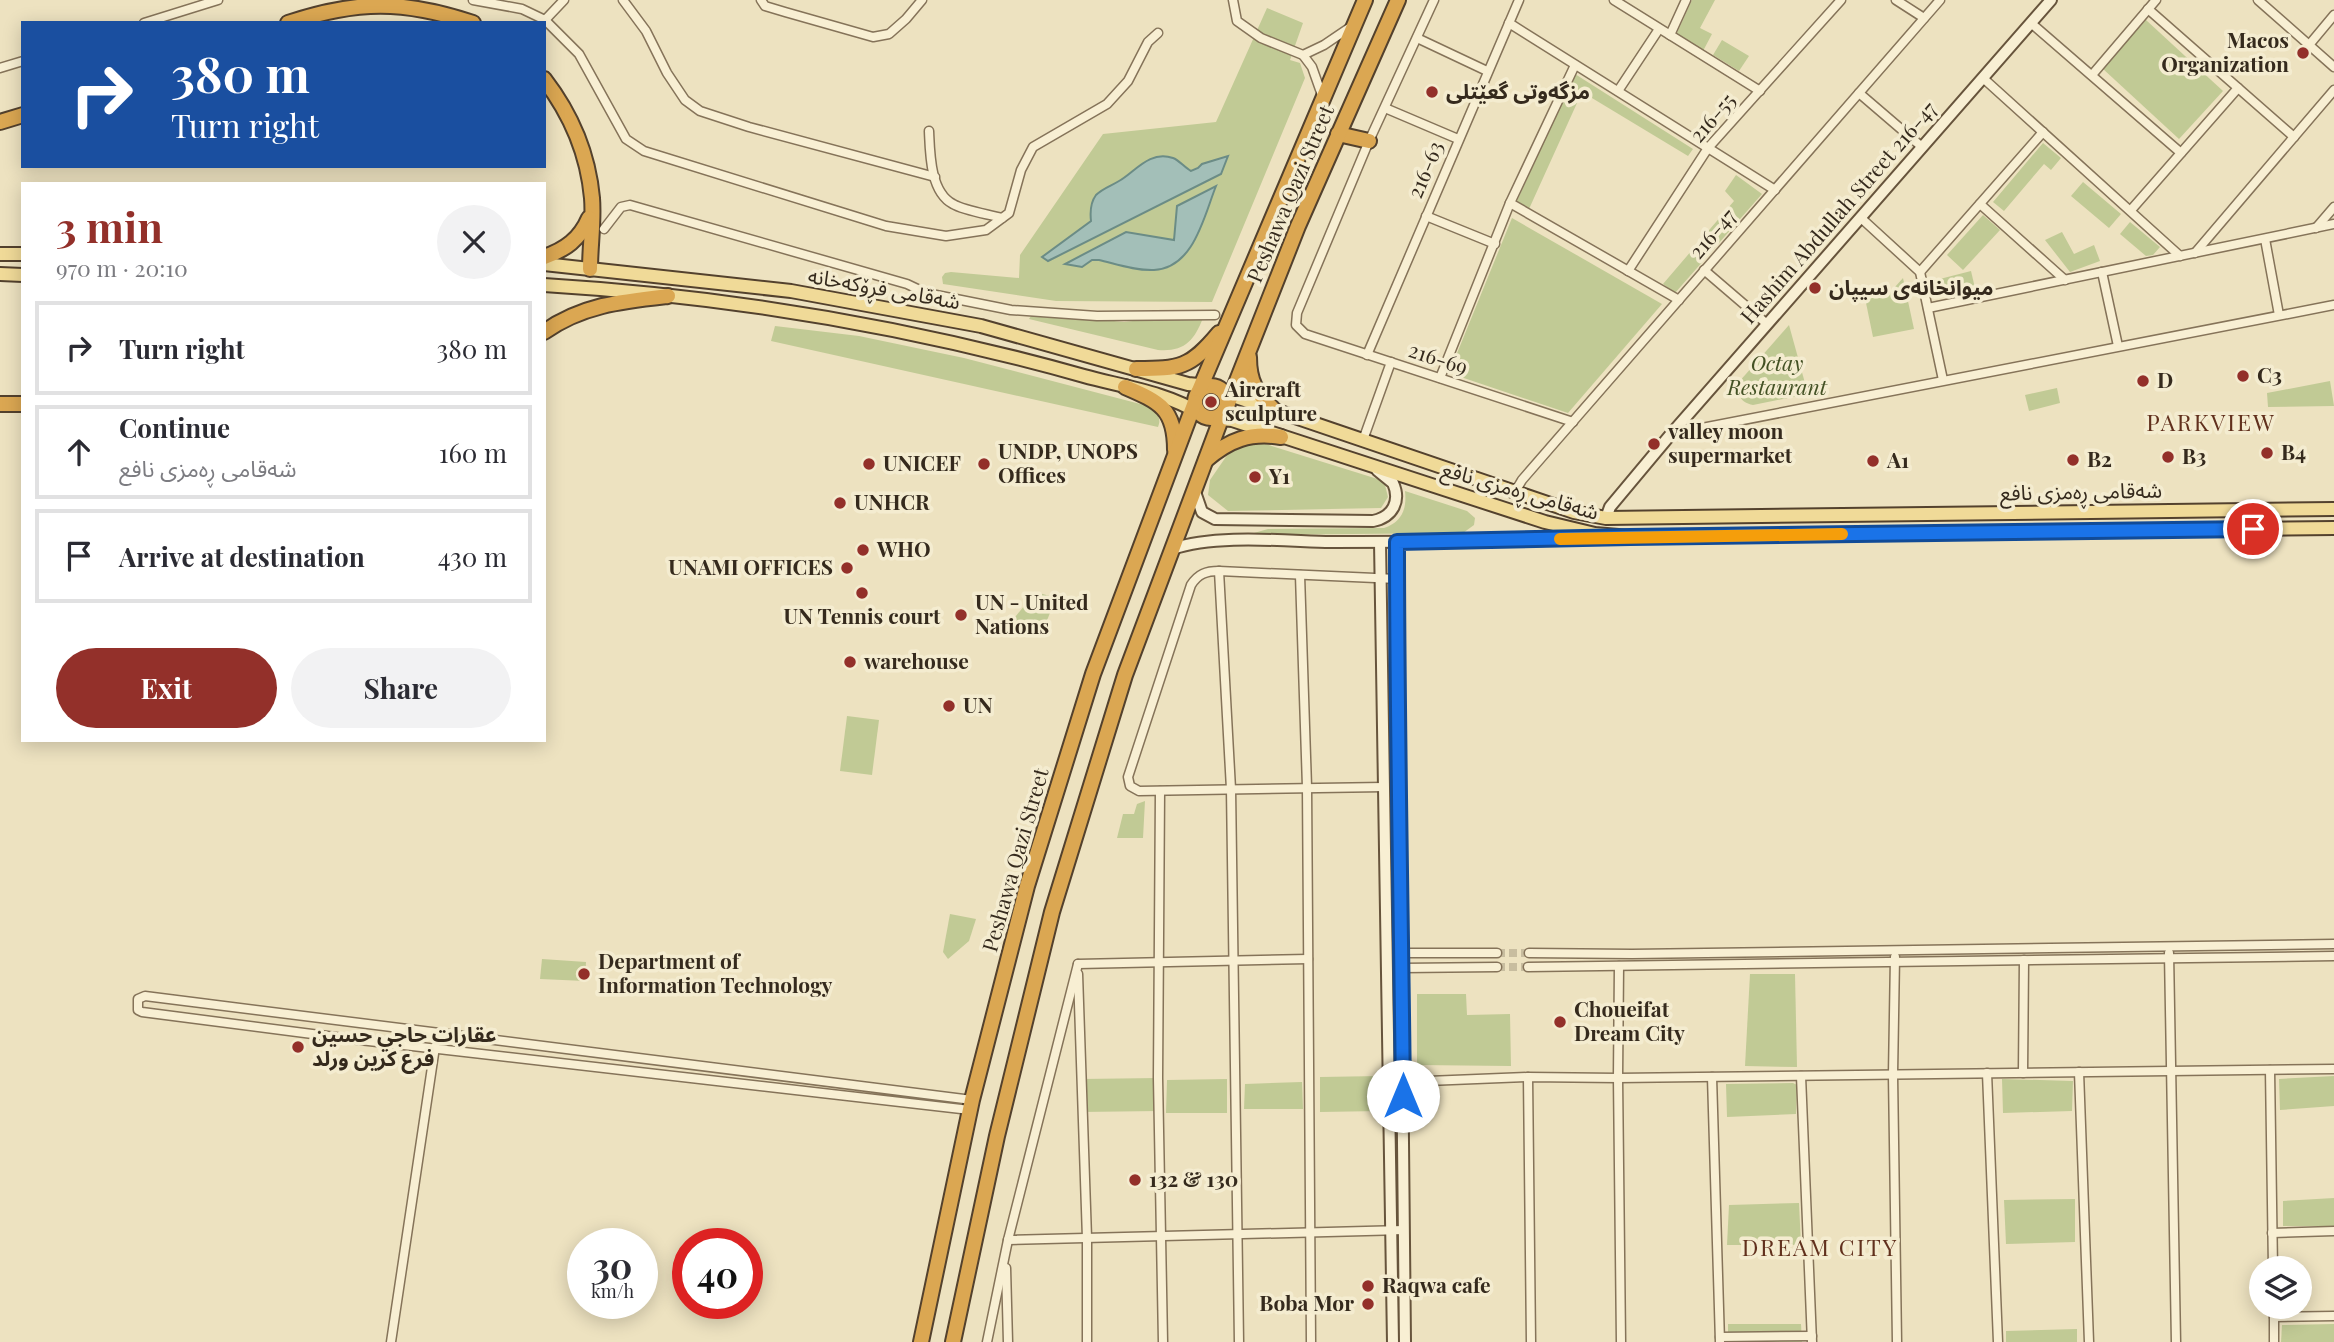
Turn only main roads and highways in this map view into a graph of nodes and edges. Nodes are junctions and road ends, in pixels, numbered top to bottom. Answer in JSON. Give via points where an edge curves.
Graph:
{"nodes":[{"id":1,"x":1365,"y":0,"type":"edge"},
{"id":2,"x":1398,"y":0,"type":"edge"},
{"id":3,"x":295,"y":21,"type":"edge"},
{"id":4,"x":468,"y":21,"type":"edge"},
{"id":5,"x":546,"y":82,"type":"edge"},
{"id":6,"x":21,"y":109,"type":"edge"},
{"id":7,"x":0,"y":114,"type":"edge"},
{"id":8,"x":21,"y":116,"type":"edge"},
{"id":9,"x":0,"y":122,"type":"edge"},
{"id":10,"x":1338,"y":134,"type":"junction"},
{"id":11,"x":1369,"y":141,"type":"road end"},
{"id":12,"x":592,"y":210,"type":"junction"},
{"id":13,"x":0,"y":254,"type":"edge"},
{"id":14,"x":21,"y":254,"type":"edge"},
{"id":15,"x":546,"y":256,"type":"edge"},
{"id":16,"x":546,"y":264,"type":"edge"},
{"id":17,"x":590,"y":269,"type":"junction"},
{"id":18,"x":0,"y":274,"type":"edge"},
{"id":19,"x":21,"y":275,"type":"edge"},
{"id":20,"x":546,"y":285,"type":"edge"},
{"id":21,"x":589,"y":288,"type":"junction"},
{"id":22,"x":668,"y":296,"type":"junction"},
{"id":23,"x":1231,"y":318,"type":"junction"},
{"id":24,"x":546,"y":331,"type":"edge"},
{"id":25,"x":1252,"y":342,"type":"junction"},
{"id":26,"x":1136,"y":369,"type":"junction"},
{"id":27,"x":1125,"y":387,"type":"junction"},
{"id":28,"x":1211,"y":402,"type":"junction"},
{"id":29,"x":0,"y":404,"type":"edge"},
{"id":30,"x":21,"y":404,"type":"edge"},
{"id":31,"x":1269,"y":408,"type":"junction"},
{"id":32,"x":1256,"y":428,"type":"junction"},
{"id":33,"x":1281,"y":437,"type":"junction"},
{"id":34,"x":1174,"y":460,"type":"junction"},
{"id":35,"x":1205,"y":461,"type":"junction"},
{"id":36,"x":2334,"y":509,"type":"edge"},
{"id":37,"x":2035,"y":512,"type":"junction"},
{"id":38,"x":1972,"y":513,"type":"junction"},
{"id":39,"x":2334,"y":528,"type":"edge"},
{"id":40,"x":2036,"y":532,"type":"junction"},
{"id":41,"x":1970,"y":533,"type":"junction"},
{"id":42,"x":921,"y":1342,"type":"edge"},
{"id":43,"x":953,"y":1342,"type":"edge"}],
"edges":[{"from":1,"to":23,"type":"highway","name":"Peshawa Qazi Street"},
{"from":2,"to":10,"type":"highway","name":"Peshawa Qazi Street"},
{"from":3,"to":4,"type":"highway","via":[[344,7],[393,3],[439,10]]},
{"from":5,"to":12,"type":"highway","via":[[576,133]]},
{"from":6,"to":7,"type":"highway"},
{"from":8,"to":9,"type":"highway"},
{"from":10,"to":11,"type":"highway"},
{"from":10,"to":25,"type":"highway","name":"Peshawa Qazi Street"},
{"from":12,"to":15,"type":"highway","via":[[578,237]]},
{"from":12,"to":17,"type":"highway"},
{"from":13,"to":14,"type":"main road"},
{"from":16,"to":17,"type":"main road","name":"شەقامی فڕۆکەخانە"},
{"from":17,"to":21,"type":"main road"},
{"from":17,"to":26,"type":"main road","name":"شەقامی فڕۆکەخانە","via":[[791,291],[981,326]]},
{"from":18,"to":19,"type":"main road"},
{"from":20,"to":21,"type":"main road","name":"شەقامی فڕۆکەخانە"},
{"from":21,"to":22,"type":"main road","name":"شەقامی فڕۆکەخانە"},
{"from":22,"to":24,"type":"highway","via":[[593,307]]},
{"from":22,"to":27,"type":"main road","name":"شەقامی فڕۆکەخانە","via":[[933,339]]},
{"from":23,"to":26,"type":"highway","via":[[1189,363]]},
{"from":23,"to":28,"type":"highway","name":"Peshawa Qazi Street"},
{"from":25,"to":28,"type":"highway","name":"Peshawa Qazi Street"},
{"from":25,"to":31,"type":"highway","via":[[1252,383]]},
{"from":26,"to":28,"type":"main road","name":"شەقامی فڕۆکەخانە"},
{"from":27,"to":28,"type":"main road","name":"شەقامی فڕۆکەخانە"},
{"from":27,"to":34,"type":"highway","via":[[1153,399],[1166,411],[1175,436]]},
{"from":28,"to":31,"type":"main road","name":"شەقامی ڕەمزی نافع"},
{"from":28,"to":32,"type":"main road","name":"شەقامی ڕەمزی نافع"},
{"from":28,"to":34,"type":"highway","name":"Peshawa Qazi Street"},
{"from":28,"to":35,"type":"highway","name":"Peshawa Qazi Street"},
{"from":29,"to":30,"type":"highway"},
{"from":31,"to":32,"type":"main road","via":[[1255,411]]},
{"from":31,"to":38,"type":"main road","name":"شەقامی ڕەمزی نافع","via":[[1574,512],[1606,518]]},
{"from":32,"to":33,"type":"main road","name":"شەقامی ڕەمزی نافع"},
{"from":33,"to":35,"type":"highway","via":[[1243,437]]},
{"from":33,"to":41,"type":"main road","name":"شەقامی ڕەمزی نافع","via":[[1595,534]]},
{"from":34,"to":42,"type":"highway","name":"Peshawa Qazi Street","via":[[1089,687],[1027,886],[971,1105]]},
{"from":35,"to":43,"type":"highway","name":"Peshawa Qazi Street","via":[[1125,675],[1052,912]]},
{"from":36,"to":37,"type":"main road","name":"شەقامی ڕەمزی نافع"},
{"from":37,"to":38,"type":"main road","name":"شەقامی ڕەمزی نافع"},
{"from":37,"to":40,"type":"main road","via":[[2028,514],[2025,523]]},
{"from":38,"to":41,"type":"main road","via":[[1983,523]]},
{"from":39,"to":40,"type":"main road","name":"شەقامی ڕەمزی نافع"},
{"from":40,"to":41,"type":"main road","name":"شەقامی ڕەمزی نافع"}]}
